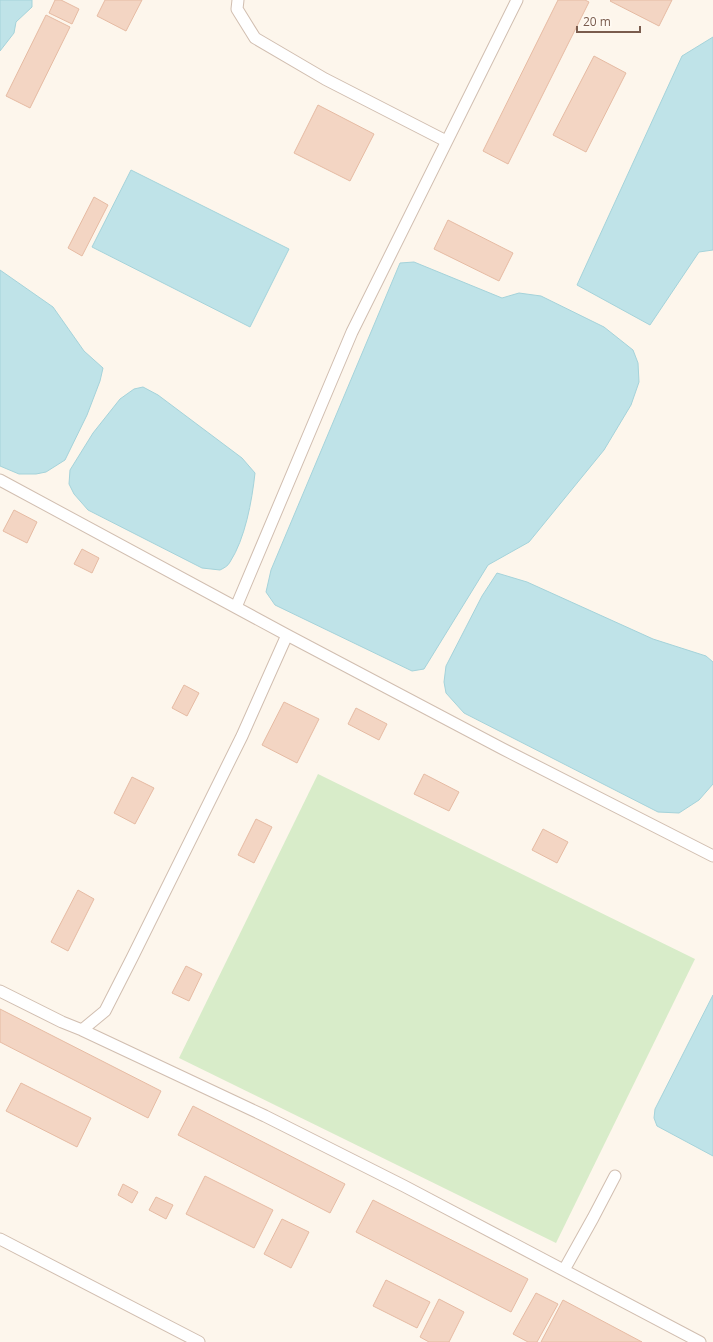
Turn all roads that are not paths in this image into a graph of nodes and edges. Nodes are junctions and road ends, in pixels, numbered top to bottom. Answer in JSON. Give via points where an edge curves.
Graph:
{"nodes":[{"id":1,"x":238,"y":0,"type":"edge"},
{"id":2,"x":516,"y":0,"type":"edge"},
{"id":3,"x":446,"y":141,"type":"junction"},
{"id":4,"x":0,"y":480,"type":"edge"},
{"id":5,"x":236,"y":607,"type":"junction"},
{"id":6,"x":287,"y":635,"type":"junction"},
{"id":7,"x":713,"y":856,"type":"edge"},
{"id":8,"x":0,"y":991,"type":"edge"},
{"id":9,"x":82,"y":1030,"type":"junction"},
{"id":10,"x":615,"y":1176,"type":"dead end"},
{"id":11,"x":0,"y":1238,"type":"edge"},
{"id":12,"x":564,"y":1270,"type":"junction"},
{"id":13,"x":199,"y":1342,"type":"edge"},
{"id":14,"x":700,"y":1342,"type":"edge"}],
"edges":[{"from":1,"to":3,"type":"lane","via":[[237,9],[255,38],[325,79]]},
{"from":2,"to":3,"type":"lane"},
{"from":3,"to":5,"type":"lane","via":[[352,332]]},
{"from":4,"to":5,"type":"lane"},
{"from":5,"to":6,"type":"lane"},
{"from":6,"to":7,"type":"lane"},
{"from":6,"to":9,"type":"lane","via":[[242,736],[105,1011]]},
{"from":8,"to":9,"type":"lane"},
{"from":9,"to":12,"type":"lane","via":[[265,1116]]},
{"from":10,"to":12,"type":"lane"},
{"from":11,"to":13,"type":"lane"},
{"from":12,"to":14,"type":"lane"}]}
